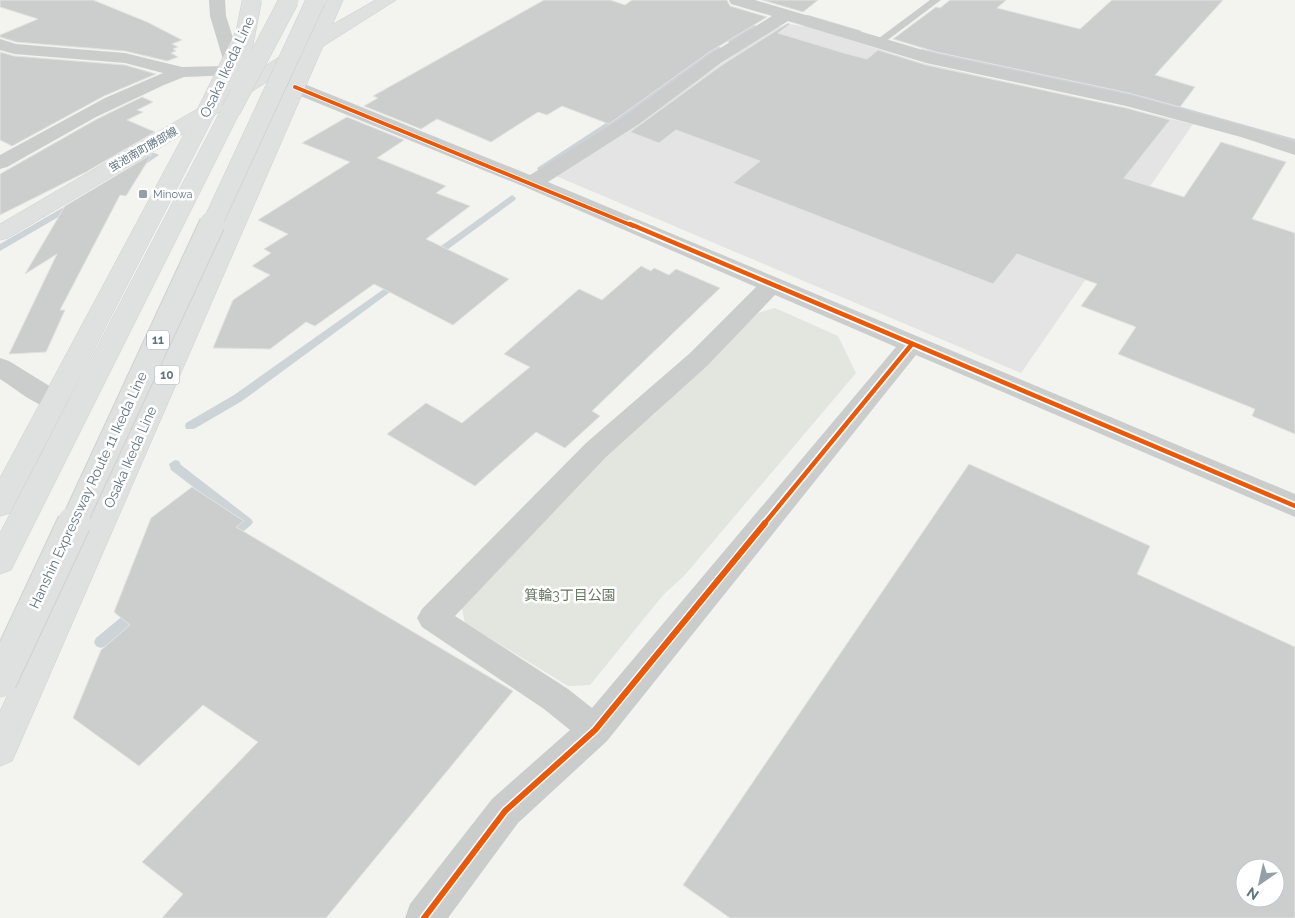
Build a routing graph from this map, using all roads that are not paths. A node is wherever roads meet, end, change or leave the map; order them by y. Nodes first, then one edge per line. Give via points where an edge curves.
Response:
1 (217, 0) edge
2 (252, 0) edge
3 (258, 0) edge
4 (289, 0) edge
5 (316, 0) edge
6 (335, 0) edge
7 (388, 0) edge
8 (737, 0) edge
9 (936, 0) edge
10 (785, 15) junction
11 (881, 40) junction
12 (315, 42) junction
13 (0, 44) edge
14 (230, 67) junction
15 (182, 72) junction
16 (295, 87) junction
17 (231, 110) junction
18 (206, 112) junction
19 (1295, 148) edge
20 (0, 163) edge
21 (532, 183) junction
22 (0, 233) edge
23 (771, 285) junction
24 (912, 344) junction
25 (0, 367) edge
26 (55, 401) junction
27 (0, 505) edge
28 (1295, 506) edge
29 (0, 562) edge
30 (0, 681) edge
31 (595, 730) junction
32 (0, 750) edge
33 (424, 918) edge

1 - 14 street
2 - 17 main road, bridge
3 - 14 main road, Osaka Ikeda Line
4 - 17 main road, bridge
5 - 30 main road, Hanshin Expressway Route 11 Ikeda Line / 11, bridge
6 - 12 main road, Osaka Ikeda Line / 10
7 - 12 main road, 蛍池南町勝部線
8 - 10 street
9 - 11 lane
10 - 11 street
10 - 21 street via 715,59 632,120
11 - 19 street via 932,58 1129,101
12 - 16 main road, Osaka Ikeda Line / 10
12 - 18 main road, 蛍池南町勝部線
13 - 15 street via 125,58
14 - 15 street
14 - 18 main road, Osaka Ikeda Line
15 - 20 street via 76,118
16 - 21 street
16 - 32 main road, Osaka Ikeda Line / 10
17 - 29 main road
18 - 22 main road, 蛍池南町勝部線
18 - 26 main road, Osaka Ikeda Line
21 - 23 street
23 - 24 street
23 - 31 street via 698,360 596,450 432,618 556,699
24 - 28 street
24 - 31 street
25 - 26 street
26 - 27 main road, Osaka Ikeda Line
31 - 33 street via 505,811

